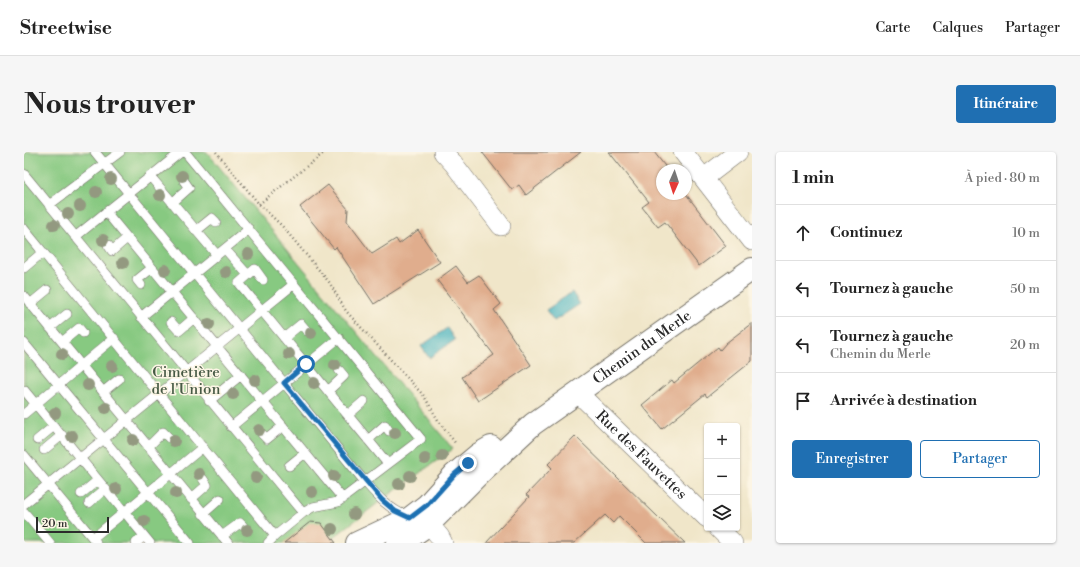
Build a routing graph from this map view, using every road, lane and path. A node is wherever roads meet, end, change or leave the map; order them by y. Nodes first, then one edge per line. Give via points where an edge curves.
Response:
1 (95, 152) edge
2 (120, 152) edge
3 (181, 152) edge
4 (185, 152) edge
5 (216, 152) edge
6 (325, 152) edge
7 (442, 152) edge
8 (683, 152) edge
9 (738, 152) edge
10 (104, 164) junction
11 (24, 174) edge
12 (150, 176) junction
13 (704, 178) junction
14 (184, 181) dead end
15 (129, 193) junction
16 (172, 203) junction
17 (259, 204) junction
18 (49, 205) junction
19 (106, 212) junction
20 (216, 222) dead end
21 (501, 226) dead end
22 (24, 228) edge
23 (249, 229) junction
24 (196, 231) junction
25 (75, 237) junction
26 (127, 238) junction
27 (752, 241) edge
28 (108, 245) dead end
29 (225, 248) junction
30 (43, 252) junction
31 (217, 255) junction
32 (24, 268) edge
33 (152, 268) junction
34 (752, 269) edge
35 (195, 273) junction
36 (248, 275) junction
37 (263, 280) dead end
38 (294, 284) junction
39 (141, 286) dead end
40 (47, 290) dead end
41 (172, 292) junction
42 (27, 300) edge
43 (262, 310) junction
44 (67, 314) dead end
45 (141, 317) junction
46 (194, 318) junction
47 (171, 322) dead end
48 (50, 328) junction
49 (239, 328) junction
50 (306, 331) dead end
51 (83, 333) dead end
52 (114, 338) junction
53 (284, 338) junction
54 (338, 338) junction
55 (62, 342) junction
56 (24, 343) edge
57 (217, 346) junction
58 (306, 364) junction
59 (81, 366) junction
60 (339, 370) dead end
61 (186, 372) junction
62 (241, 375) junction
63 (119, 379) dead end
64 (284, 383) junction
65 (58, 385) junction
66 (24, 390) edge
67 (328, 391) junction
68 (103, 392) junction
69 (577, 392) junction
70 (159, 394) junction
71 (210, 401) junction
72 (262, 401) junction
73 (364, 402) dead end
74 (36, 404) junction
75 (24, 414) edge
76 (348, 415) junction
77 (126, 420) junction
78 (54, 426) junction
79 (231, 426) junction
80 (283, 426) junction
81 (389, 431) dead end
82 (262, 434) dead end
83 (62, 436) junction
84 (169, 438) dead end
85 (104, 439) junction
86 (37, 440) dead end
87 (368, 440) junction
88 (148, 446) junction
89 (458, 446) dead end
90 (203, 447) junction
91 (44, 450) dead end
92 (305, 453) junction
93 (24, 455) edge
94 (80, 458) junction
95 (388, 464) junction
96 (288, 466) dead end
97 (171, 474) junction
98 (203, 479) dead end
99 (98, 480) junction
100 (365, 482) junction
101 (48, 484) junction
102 (105, 489) junction
103 (148, 492) junction
104 (81, 494) dead end
105 (191, 499) junction
106 (220, 499) dead end
107 (343, 499) junction
108 (24, 504) edge
109 (89, 504) dead end
110 (24, 512) edge
111 (124, 512) junction
112 (302, 513) junction
113 (203, 514) junction
114 (704, 515) edge
115 (243, 526) dead end
116 (721, 531) edge
117 (411, 533) edge
118 (275, 536) junction
119 (147, 540) edge
120 (225, 540) edge
121 (95, 541) edge
122 (50, 543) edge
123 (136, 543) edge
124 (190, 543) edge
125 (268, 543) edge
126 (357, 543) edge
127 (443, 543) edge
128 (733, 543) edge

1 - 10 lane
2 - 10 lane
3 - 12 lane
4 - 23 lane
5 - 17 path
6 - 17 path
7 - 21 street
8 - 13 street
9 - 13 street
10 - 15 lane
10 - 18 lane
11 - 18 lane
12 - 15 lane
12 - 16 lane
13 - 27 street
14 - 16 lane via 189,188
15 - 19 lane
15 - 35 lane
16 - 24 lane
17 - 89 path via 282,226 329,282 346,311 424,396
18 - 25 lane
19 - 25 lane
19 - 26 lane
20 - 24 lane via 212,218
22 - 30 lane
23 - 29 lane
23 - 38 lane
24 - 31 lane
25 - 45 lane
26 - 28 lane via 112,251
26 - 33 lane
29 - 31 lane
29 - 36 lane
30 - 32 lane
30 - 52 lane
31 - 35 lane
33 - 39 lane via 137,280
33 - 41 lane
34 - 69 street, Chemin du Merle
35 - 41 lane
35 - 49 lane
36 - 37 lane via 255,269
36 - 43 lane via 239,282
38 - 43 lane
38 - 54 lane
40 - 42 lane
41 - 45 lane
41 - 46 lane
42 - 48 lane
43 - 49 lane
43 - 53 lane
44 - 48 lane
45 - 61 lane
46 - 47 lane via 179,331
46 - 57 lane
48 - 55 lane
49 - 57 lane
49 - 64 lane
50 - 53 lane via 301,324
51 - 55 lane via 79,328
52 - 59 lane
52 - 70 lane
53 - 58 lane
54 - 58 lane
54 - 95 lane via 421,439
55 - 59 lane
56 - 65 lane
57 - 61 lane
57 - 62 lane
58 - 64 lane
58 - 67 lane
59 - 65 lane
59 - 68 lane
60 - 67 lane via 344,376
61 - 70 lane
61 - 71 lane
62 - 71 lane
62 - 72 lane
63 - 68 lane
64 - 72 lane
64 - 100 lane
65 - 74 lane
65 - 85 lane
66 - 74 lane
67 - 76 lane
68 - 77 lane
69 - 114 street, Rue des Fauvettes
69 - 117 street, Chemin du Merle via 532,424 479,454 454,475 427,505
70 - 77 lane
70 - 90 lane
71 - 79 lane
72 - 79 lane
72 - 80 lane
73 - 76 lane
74 - 75 lane
74 - 78 lane
76 - 87 lane
77 - 85 lane
77 - 88 lane
78 - 83 lane
78 - 86 lane
79 - 112 lane
80 - 82 lane via 267,439
80 - 92 lane
81 - 87 lane via 385,425
83 - 91 lane
83 - 94 lane
84 - 88 lane via 163,432
85 - 94 lane
85 - 103 lane
87 - 95 lane
88 - 97 lane
90 - 97 lane
90 - 118 lane
92 - 96 lane
92 - 107 lane
93 - 101 lane
94 - 99 lane
94 - 101 lane
95 - 100 lane
97 - 103 lane
97 - 105 lane
98 - 105 lane via 207,485
99 - 102 lane
99 - 104 lane
100 - 107 lane
100 - 117 lane via 395,511
101 - 108 lane
101 - 121 lane
102 - 109 lane
102 - 111 lane
103 - 111 lane
103 - 124 lane
105 - 113 lane
106 - 113 lane
107 - 112 lane
110 - 122 lane
111 - 119 lane
111 - 121 lane
112 - 118 lane
113 - 120 lane
115 - 120 lane via 240,523
116 - 128 street
117 - 126 street, Chemin du Merle
117 - 127 street via 440,537
118 - 125 lane
119 - 123 lane

